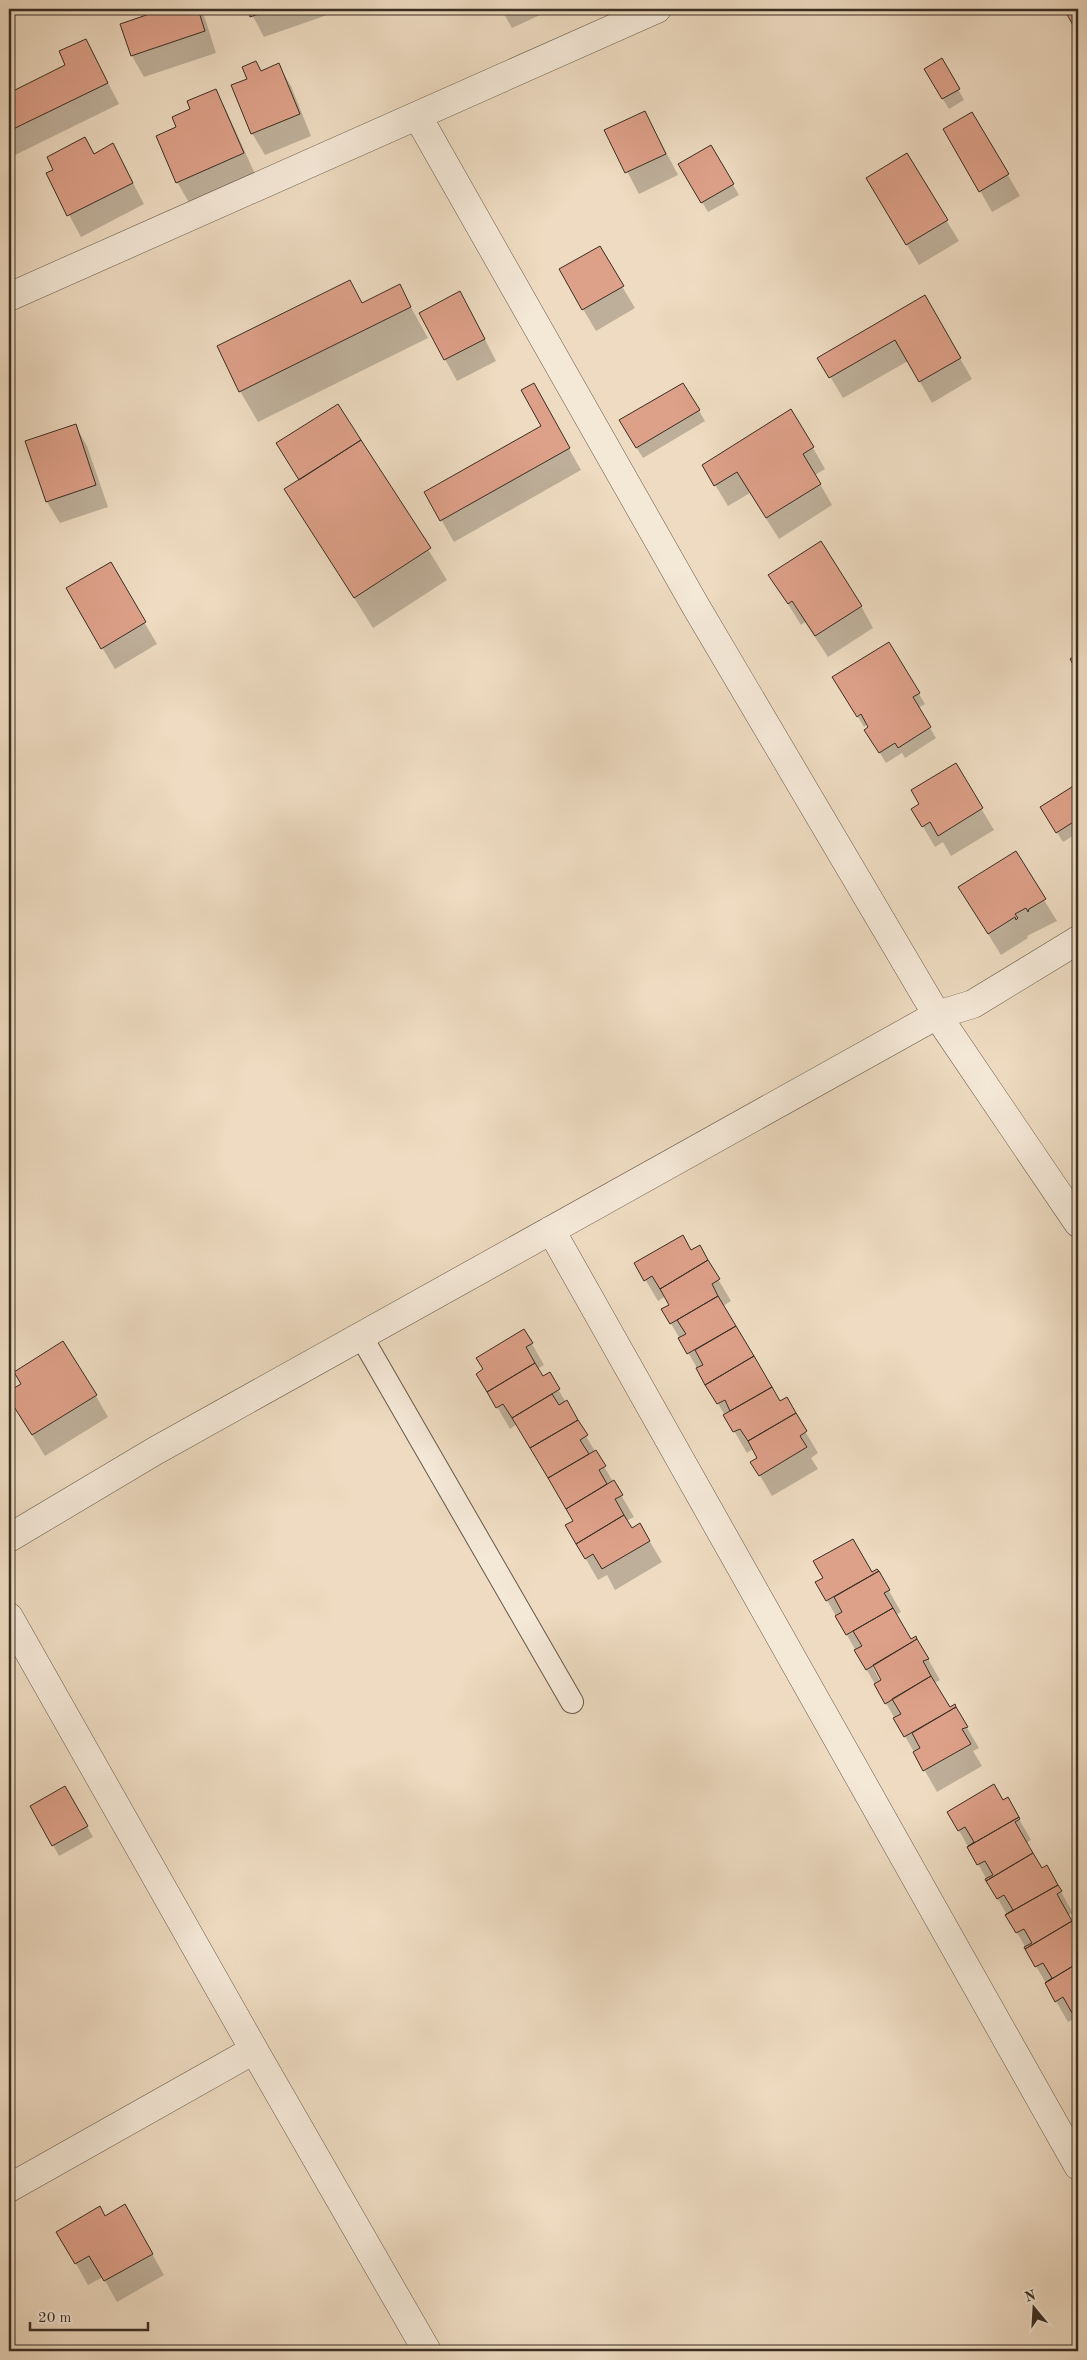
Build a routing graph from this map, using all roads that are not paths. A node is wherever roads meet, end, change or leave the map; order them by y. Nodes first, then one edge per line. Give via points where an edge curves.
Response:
1 (657, 9) edge
2 (418, 117) junction
3 (9, 297) edge
4 (1078, 940) edge
5 (938, 1015) junction
6 (1078, 1223) edge
7 (551, 1230) junction
8 (361, 1336) junction
9 (9, 1538) edge
10 (9, 1617) edge
11 (572, 1702) dead end
12 (254, 2050) junction
13 (1078, 2166) edge
14 (9, 2188) edge
15 (427, 2351) edge

1 - 2 street
2 - 3 street
2 - 5 street via 695,605
4 - 5 street via 973,1004
5 - 6 street
5 - 7 street
7 - 8 street
7 - 13 street
8 - 9 street via 155,1450
8 - 11 lane
10 - 12 street
12 - 14 street
12 - 15 street

